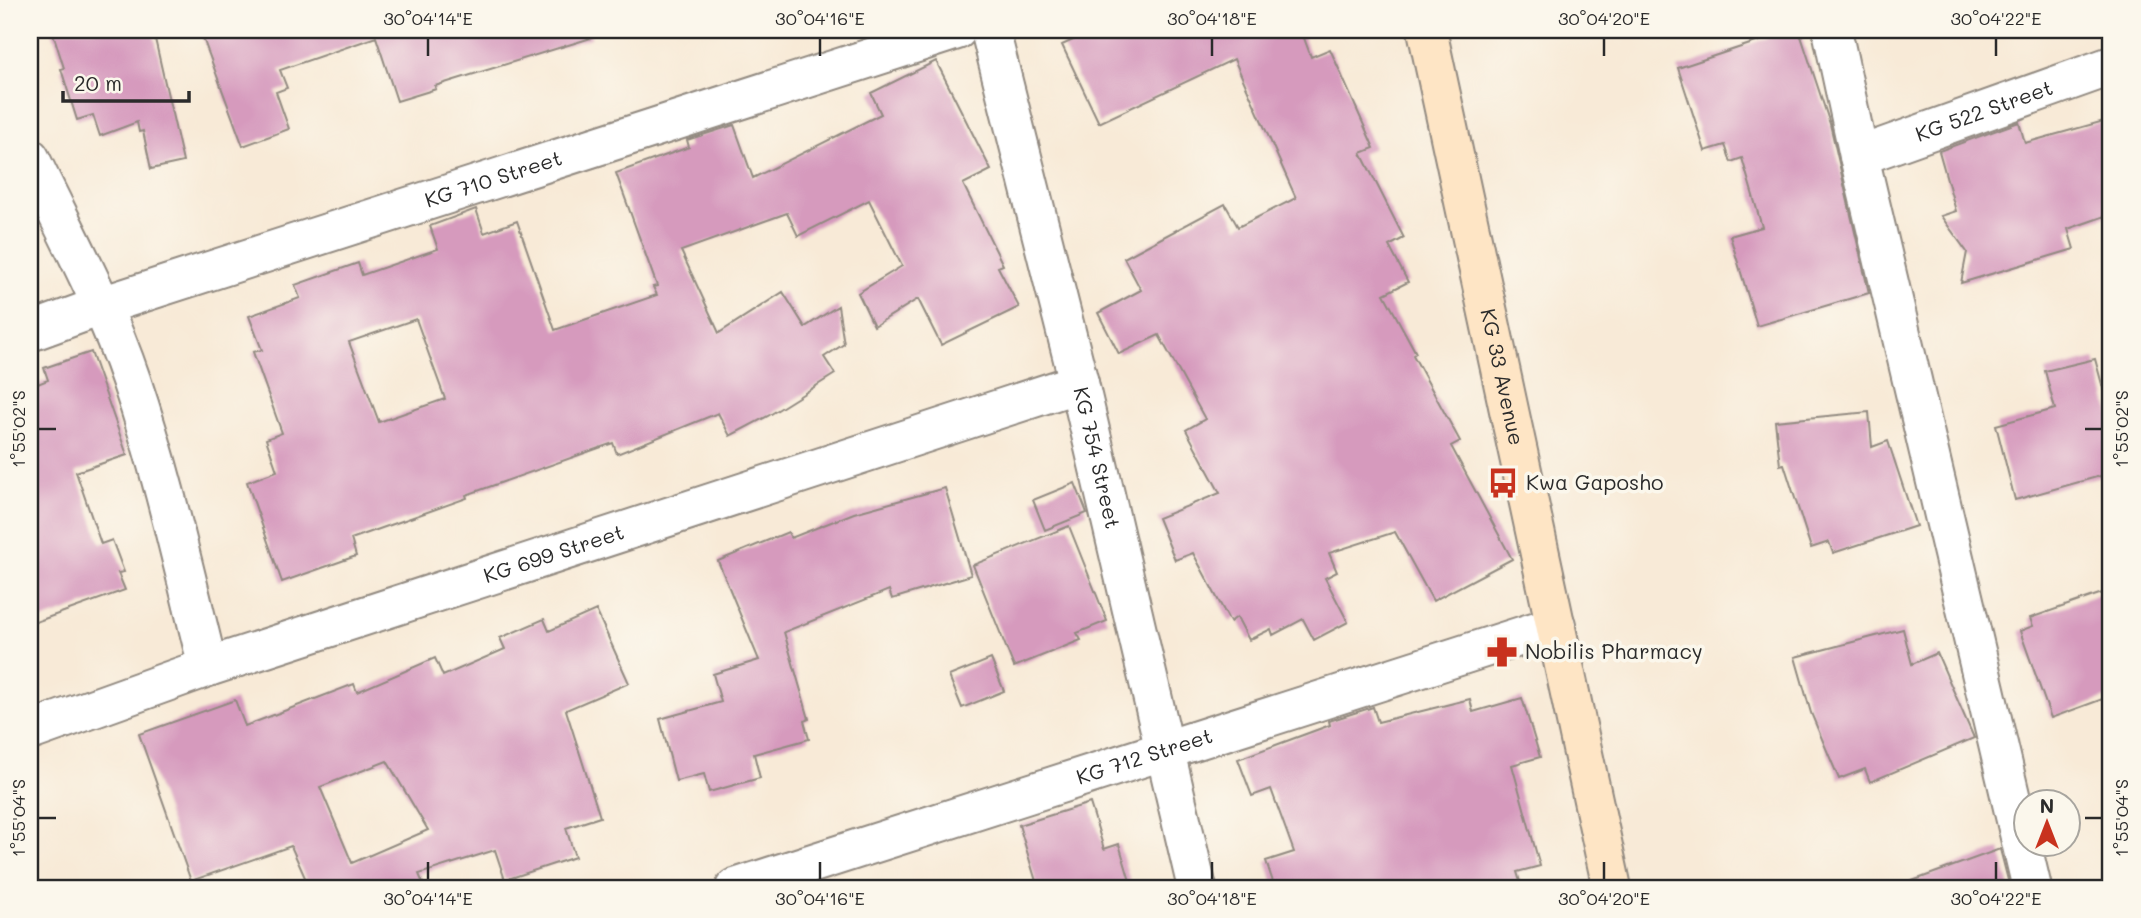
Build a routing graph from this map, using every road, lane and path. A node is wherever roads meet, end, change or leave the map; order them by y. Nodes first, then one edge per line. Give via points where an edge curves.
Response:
1 (957, 30) edge
2 (989, 30) edge
3 (1427, 30) edge
4 (1832, 30) edge
5 (2111, 66) edge
6 (1859, 156) junction
7 (30, 158) edge
8 (101, 306) junction
9 (30, 332) edge
10 (1079, 383) junction
11 (1556, 625) junction
12 (208, 667) junction
13 (30, 731) edge
14 (1165, 750) junction
15 (735, 888) edge
16 (1197, 888) edge
17 (1612, 888) edge
18 (2032, 888) edge

1 - 8 street, KG 710 Street
2 - 10 street, KG 754 Street
3 - 11 main road, KG 33 Avenue
4 - 6 street
5 - 6 street, KG 522 Street
6 - 18 street
7 - 8 street
8 - 9 street, KG 710 Street
8 - 12 street via 131,379 160,476
10 - 12 street, KG 699 Street
10 - 14 street, KG 754 Street
11 - 14 street, KG 712 Street
11 - 17 main road, KG 33 Avenue
12 - 13 street, KG 699 Street
14 - 15 street, KG 712 Street
14 - 16 street, KG 754 Street

